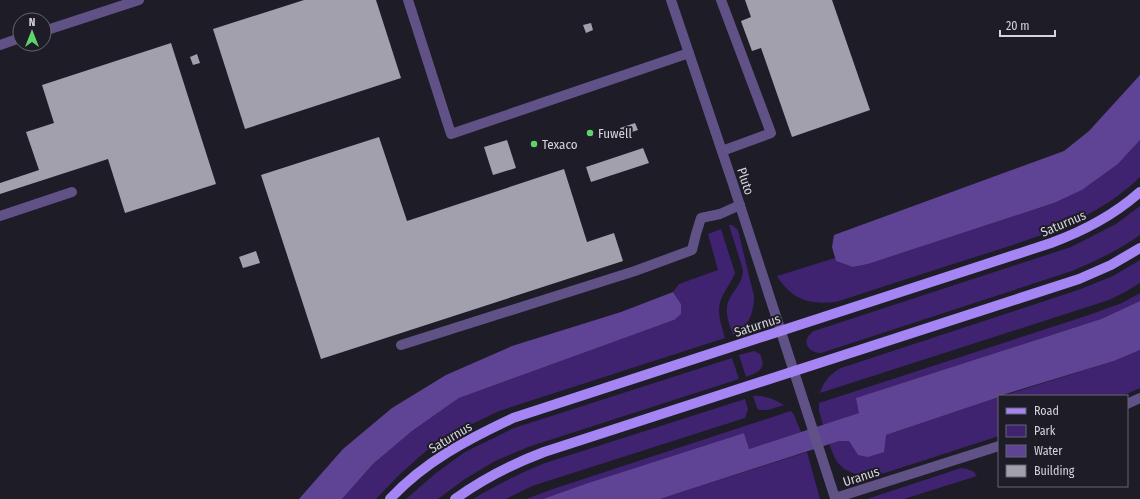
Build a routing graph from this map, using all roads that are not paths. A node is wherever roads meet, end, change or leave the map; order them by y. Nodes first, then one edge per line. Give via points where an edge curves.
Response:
1 (139, 0) edge
2 (408, 0) edge
3 (671, 0) edge
4 (721, 0) edge
5 (52, 28) edge
6 (12, 41) edge
7 (0, 45) edge
8 (689, 53) junction
9 (722, 150) junction
10 (72, 192) dead end
11 (1140, 192) edge
12 (740, 205) junction
13 (0, 216) edge
14 (1140, 248) edge
15 (781, 331) junction
16 (401, 345) dead end
17 (794, 372) junction
18 (1140, 398) edge
19 (1128, 404) edge
20 (998, 446) edge
21 (390, 499) edge
22 (455, 499) edge

1 - 5 street
2 - 8 street via 451,134
3 - 8 street, Pluto
4 - 9 street via 771,133
6 - 7 street
8 - 9 street, Pluto
9 - 12 street, Pluto
10 - 13 street
11 - 15 main road, Saturnus via 1101,221 1061,239
12 - 15 street, Pluto
12 - 16 street via 720,214 701,218 692,250 635,271
14 - 17 main road via 1111,265 1079,279
15 - 17 street, Pluto
15 - 21 main road, Saturnus via 513,418 452,449 426,467
17 - 20 street, Uranus via 835,498
17 - 22 main road via 532,457 495,473
18 - 19 street

